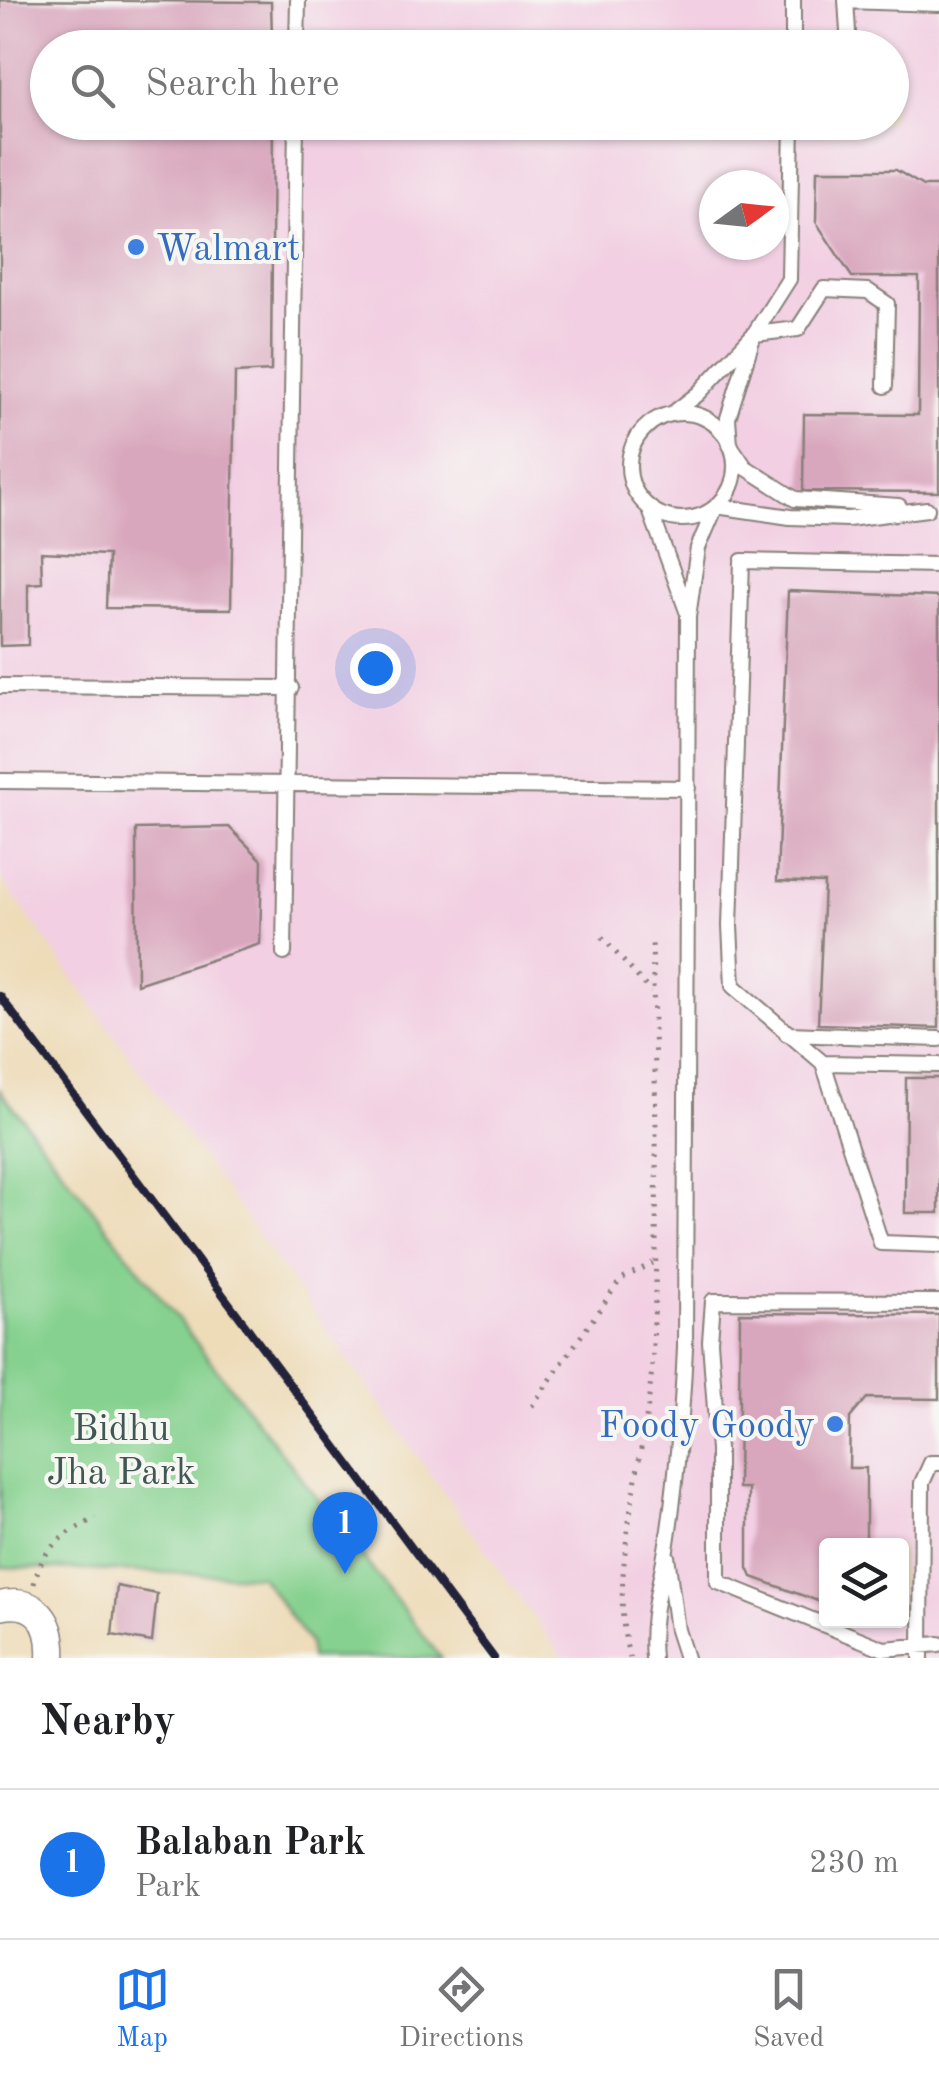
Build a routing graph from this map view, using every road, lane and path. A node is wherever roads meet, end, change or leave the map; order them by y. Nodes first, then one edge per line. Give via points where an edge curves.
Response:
1 (298, 0) edge
2 (793, 0) edge
3 (846, 1) edge
4 (939, 4) edge
5 (298, 30) edge
6 (793, 30) edge
7 (848, 30) edge
8 (296, 140) edge
9 (792, 140) edge
10 (754, 334) junction
11 (885, 386) dead end
12 (672, 414) junction
13 (730, 444) junction
14 (647, 505) junction
15 (716, 506) junction
16 (933, 510) edge
17 (939, 565) edge
18 (688, 617) junction
19 (0, 686) edge
20 (291, 688) junction
21 (0, 780) edge
22 (287, 781) junction
23 (688, 788) junction
24 (602, 938) dead end
25 (652, 938) dead end
26 (284, 954) dead end
27 (653, 994) junction
28 (786, 1034) junction
29 (939, 1039) edge
30 (823, 1062) junction
31 (939, 1065) edge
32 (939, 1245) edge
33 (653, 1264) junction
34 (939, 1302) edge
35 (685, 1341) junction
36 (710, 1341) junction
37 (532, 1406) dead end
38 (939, 1463) edge
39 (96, 1518) dead end
40 (666, 1548) junction
41 (0, 1606) edge
42 (29, 1607) junction
43 (939, 1644) edge
44 (921, 1651) edge
45 (51, 1658) edge
46 (630, 1658) edge
47 (653, 1658) edge
48 (686, 1658) edge

1 - 5 lane
2 - 6 lane
3 - 4 lane
3 - 7 lane
8 - 20 lane
9 - 10 lane via 789,279
10 - 11 lane via 798,330 824,289 868,291 886,304
10 - 12 lane
10 - 13 lane via 728,418
12 - 13 lane via 716,424
12 - 14 lane via 650,424 631,453 634,488
13 - 15 lane via 735,470
13 - 16 lane via 745,467 794,498
14 - 15 lane via 676,518 694,518
14 - 18 lane
15 - 16 lane via 790,517
15 - 18 lane via 698,548
17 - 28 lane via 742,561 732,986
18 - 23 lane
19 - 20 lane
20 - 22 lane
21 - 22 lane
22 - 23 lane
22 - 26 lane
23 - 35 lane
24 - 27 path
25 - 27 path
27 - 33 path
28 - 29 lane
28 - 30 lane
30 - 31 lane
30 - 32 lane via 881,1243
33 - 37 path via 621,1278
33 - 46 path via 646,1439 622,1595
34 - 36 lane via 714,1301
35 - 36 lane
35 - 40 lane
36 - 44 lane via 718,1582 884,1649
38 - 44 lane via 924,1471 922,1483
39 - 42 path via 52,1542 39,1562
40 - 47 lane via 652,1605
40 - 48 lane
41 - 42 street via 19,1601
42 - 45 street via 49,1627
43 - 44 lane

